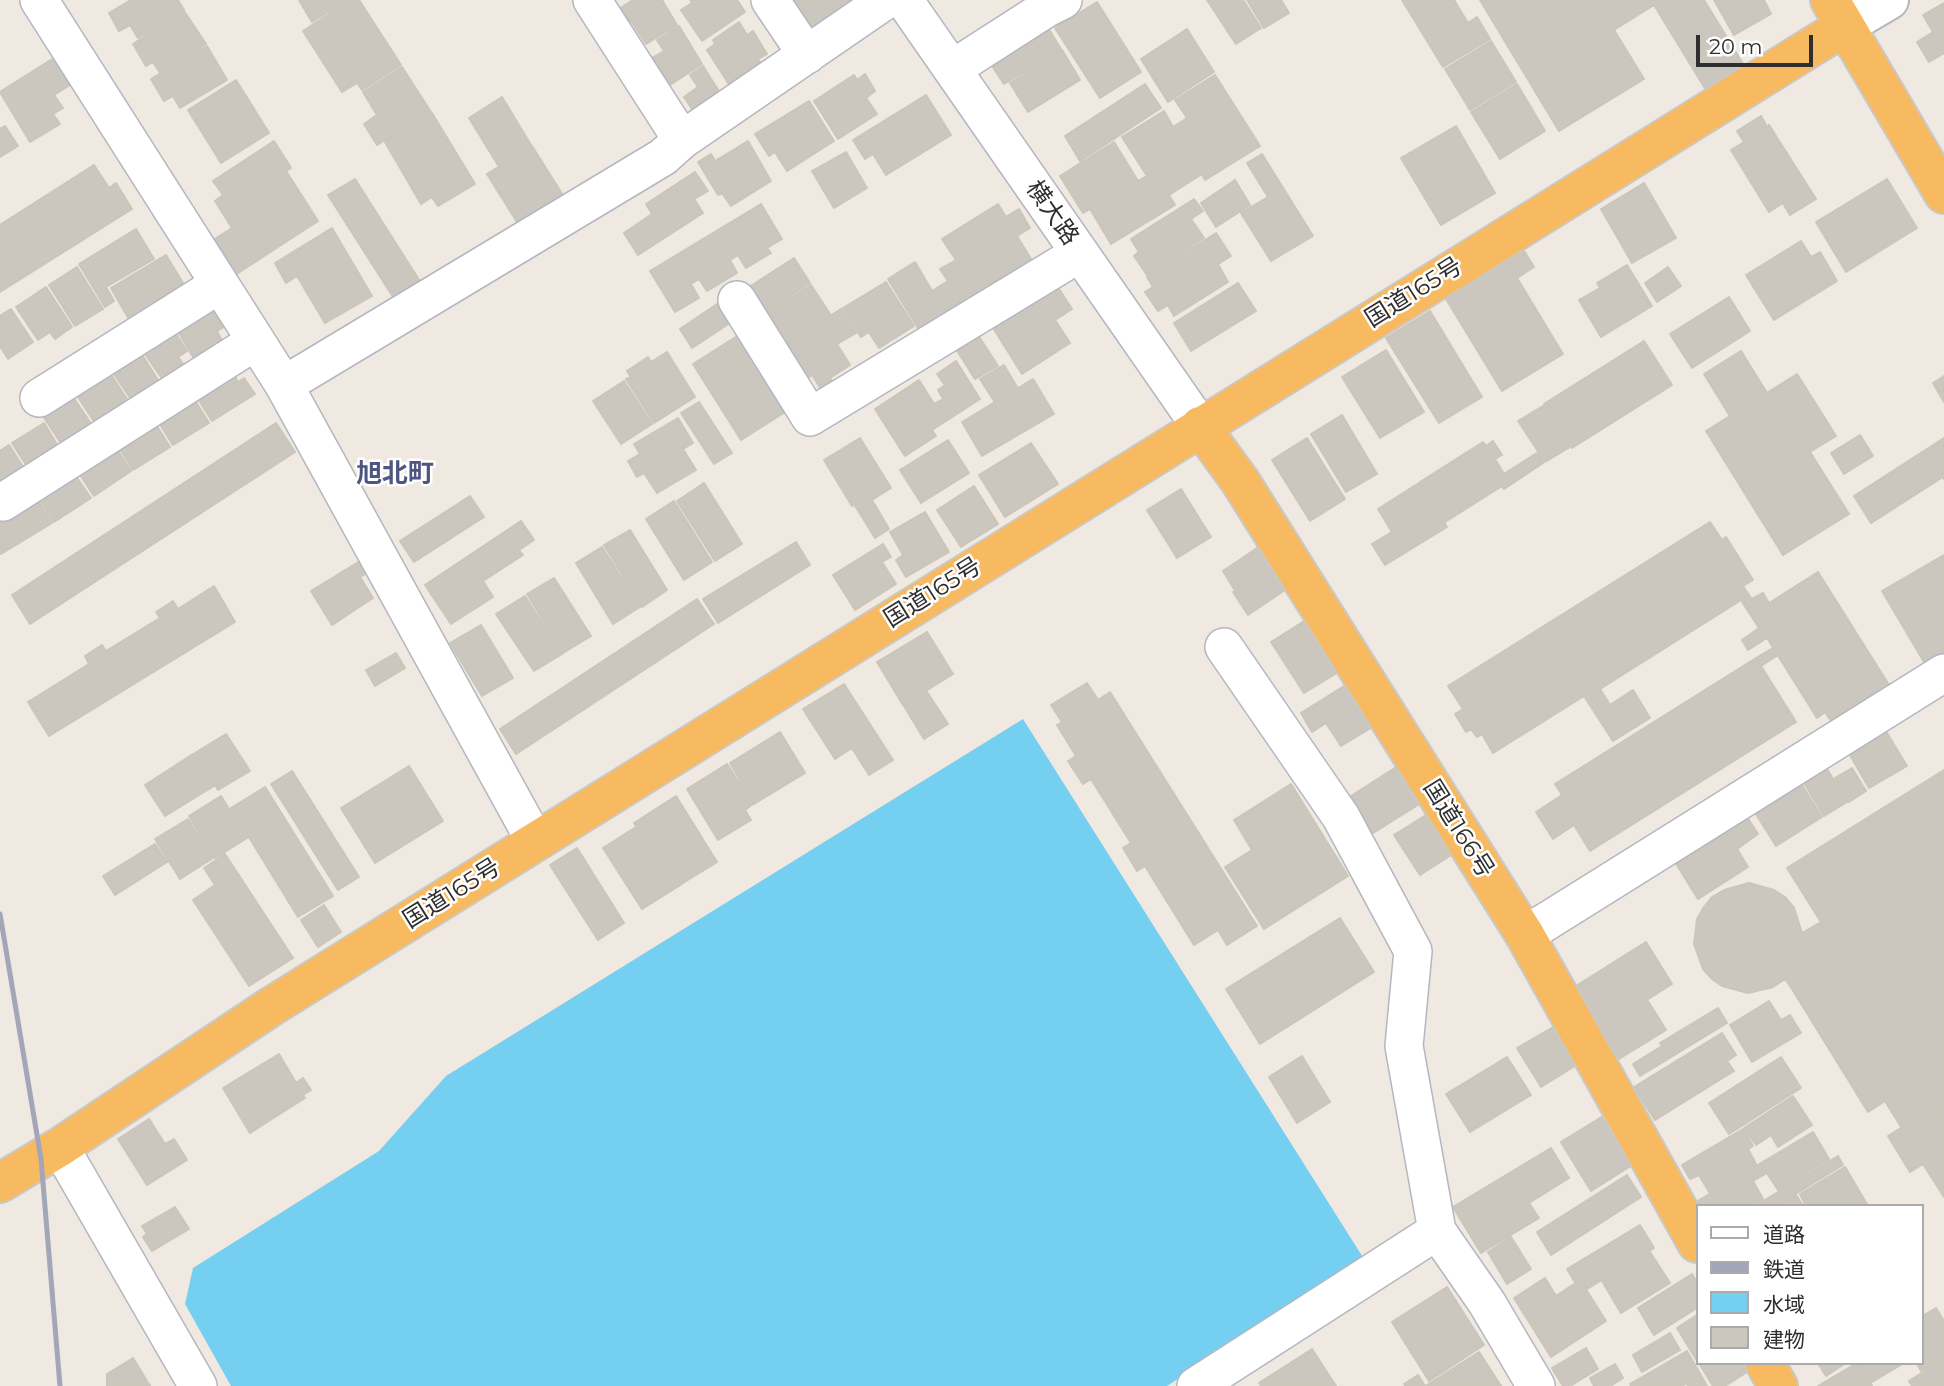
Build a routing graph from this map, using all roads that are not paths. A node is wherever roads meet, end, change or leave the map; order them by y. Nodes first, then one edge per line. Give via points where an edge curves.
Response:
1 (39, 0) edge
2 (592, 0) edge
3 (770, 0) edge
4 (886, 0) edge
5 (904, 0) edge
6 (1063, 0) edge
7 (1889, 0) edge
8 (1838, 13) edge
9 (807, 55) junction
10 (952, 69) junction
11 (682, 140) junction
12 (1944, 194) edge
13 (1080, 253) junction
14 (220, 284) junction
15 (737, 300) dead end
16 (256, 341) junction
17 (284, 385) junction
18 (39, 398) dead end
19 (1200, 426) junction
20 (3, 502) dead end
21 (1224, 647) dead end
22 (1944, 673) edge
23 (535, 841) junction
24 (1525, 936) junction
25 (60, 1147) junction
26 (0, 1183) edge
27 (1437, 1231) junction
28 (1696, 1240) edge
29 (1766, 1365) edge
30 (198, 1386) edge
31 (1196, 1386) edge
32 (1536, 1386) edge
33 (1778, 1386) edge

1 - 14 street
2 - 11 street
3 - 9 street
4 - 9 street
5 - 10 street, 横大路
6 - 10 street
7 - 8 main road
8 - 12 highway
8 - 19 highway, 国道165号
9 - 11 street
10 - 13 street, 横大路
11 - 17 street via 663,157
13 - 15 street via 810,417
13 - 19 street, 横大路
14 - 16 street
14 - 18 street
16 - 17 street
16 - 20 street
17 - 23 street
19 - 23 highway, 国道165号
19 - 24 highway, 国道166号 via 1240,481
21 - 27 street via 1341,817 1413,951 1404,1046
22 - 24 street
23 - 25 highway, 国道165号 via 272,1006
24 - 28 highway, 国道166号
25 - 26 highway, 国道165号
25 - 30 street
27 - 31 street
27 - 32 street
29 - 33 highway

